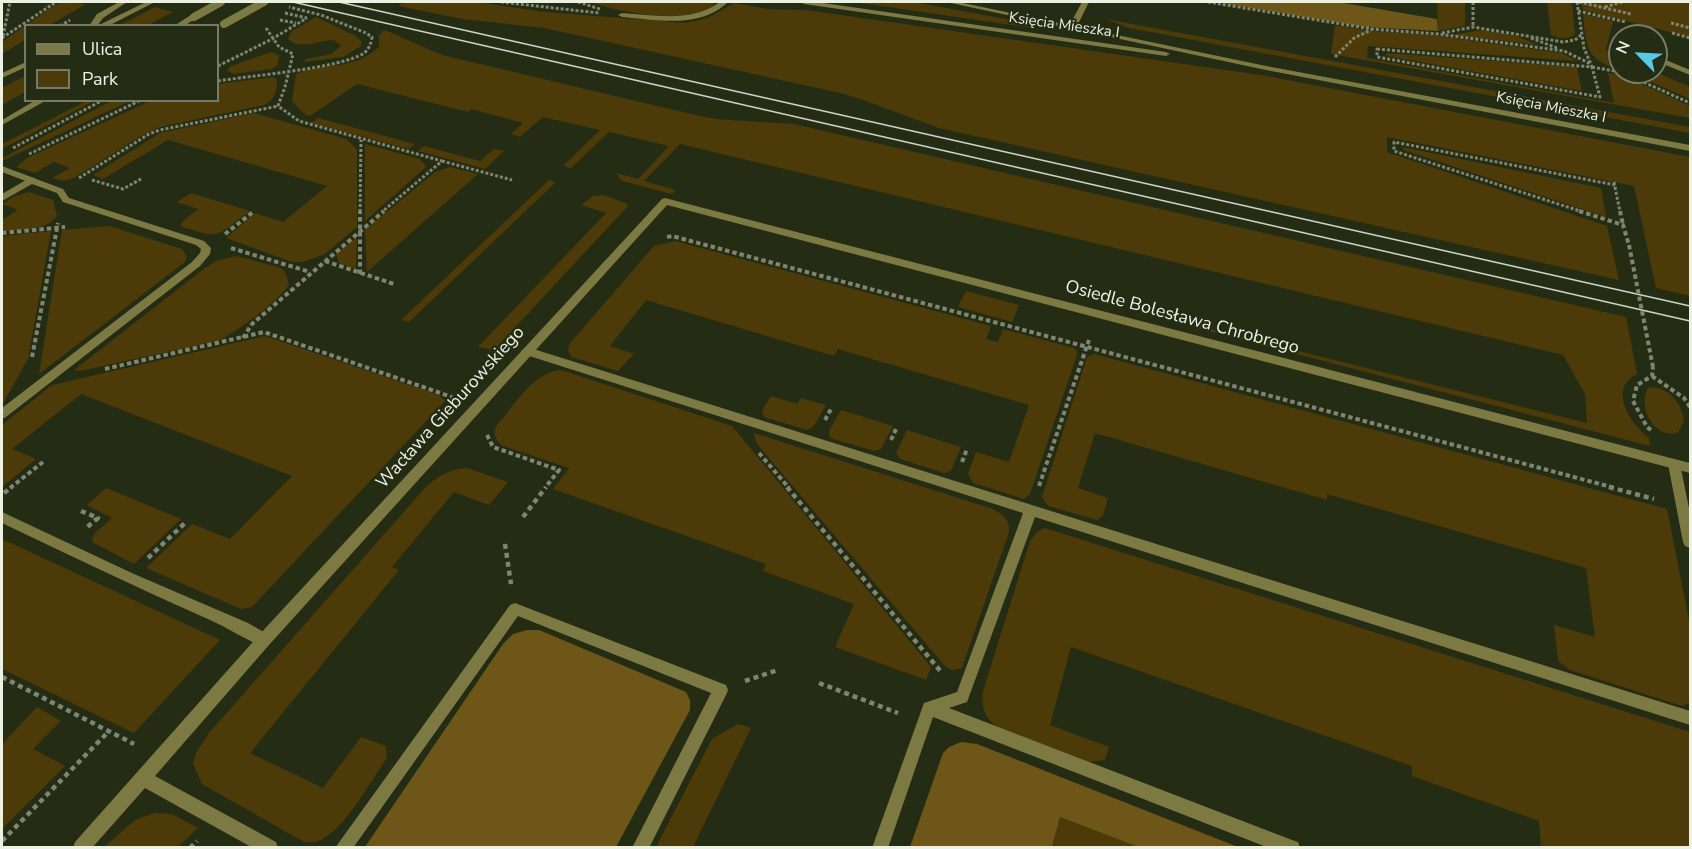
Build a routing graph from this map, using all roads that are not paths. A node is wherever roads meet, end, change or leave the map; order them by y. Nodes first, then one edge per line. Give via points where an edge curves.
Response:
1 (123, 2) edge
2 (221, 2) edge
3 (264, 2) edge
4 (724, 2) edge
5 (804, 2) edge
6 (950, 2) edge
7 (1085, 2) edge
8 (148, 3) edge
9 (824, 3) edge
10 (622, 15) road end
11 (94, 24) edge
12 (105, 24) edge
13 (182, 24) edge
14 (221, 26) edge
15 (1073, 26) junction
16 (1023, 34) junction
17 (1668, 63) edge
18 (24, 65) edge
19 (1266, 68) junction
20 (1690, 72) edge
21 (2, 76) edge
22 (41, 102) edge
23 (2, 123) edge
24 (1690, 148) edge
25 (2, 169) edge
26 (31, 180) junction
27 (2, 198) edge
28 (665, 201) joint
29 (527, 351) junction
30 (2, 414) edge
31 (1674, 464) junction
32 (1690, 468) edge
33 (1031, 510) junction
34 (2, 517) edge
35 (1690, 542) edge
36 (264, 640) junction
37 (926, 716) junction
38 (1690, 718) edge
39 (143, 778) junction
40 (81, 848) edge
41 (270, 848) edge
42 (343, 848) edge
43 (640, 848) edge
44 (880, 848) edge
45 (1292, 848) edge

1 - 11 street
2 - 13 street, bridge
3 - 14 street, bridge
4 - 10 street via 706,15 689,18
5 - 9 street, Księcia Mieszka I
6 - 15 street, Księcia Mieszka I
7 - 15 street
8 - 12 street
9 - 16 street, Księcia Mieszka I
15 - 16 street
15 - 19 street, Księcia Mieszka I
16 - 19 street, Księcia Mieszka I
17 - 20 street
18 - 21 street
19 - 24 street, Księcia Mieszka I
22 - 23 street
25 - 26 street
26 - 27 street
26 - 30 street via 204,247 196,264
28 - 29 street, Wacława Gieburowskiego
28 - 31 street, Osiedle Bolesława Chrobrego
29 - 33 street
29 - 36 street, Wacława Gieburowskiego
31 - 32 street, Osiedle Bolesława Chrobrego
31 - 35 street
33 - 37 street via 962,697
33 - 38 street
34 - 36 street
36 - 39 street, Wacława Gieburowskiego
37 - 44 street
37 - 45 street
39 - 40 street, Wacława Gieburowskiego
39 - 41 street
42 - 43 street via 515,609 721,690

